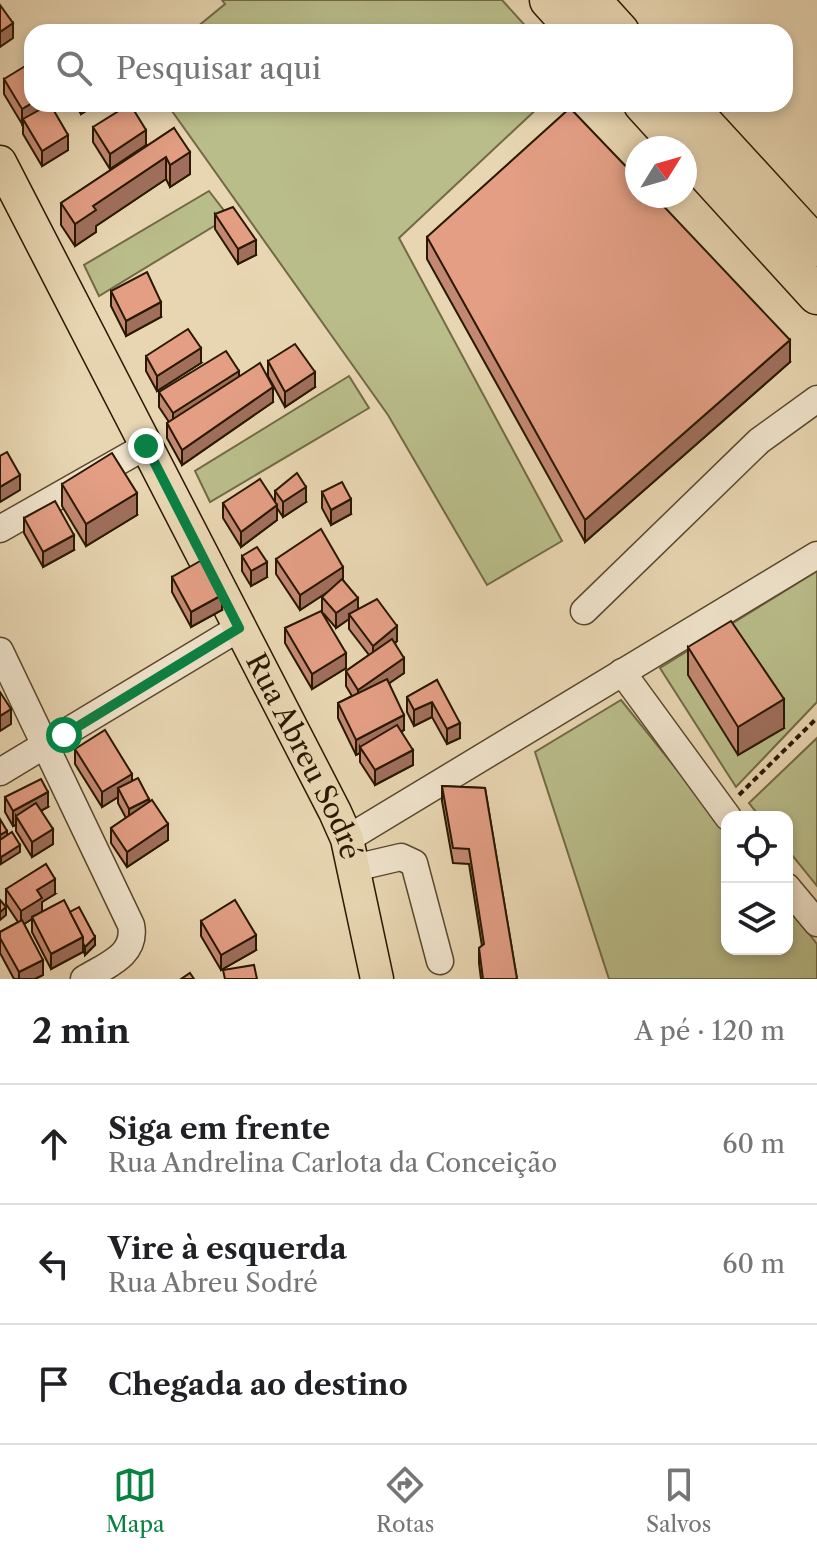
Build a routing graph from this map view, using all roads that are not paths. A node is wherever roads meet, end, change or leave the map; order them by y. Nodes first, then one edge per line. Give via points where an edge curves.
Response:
1 (549, 0) edge
2 (591, 0) edge
3 (571, 24) edge
4 (613, 24) edge
5 (650, 112) edge
6 (693, 112) edge
7 (672, 136) edge
8 (0, 162) edge
9 (697, 163) edge
10 (817, 247) edge
11 (817, 295) edge
12 (817, 399) edge
13 (146, 446) junction
14 (0, 529) edge
15 (817, 555) edge
16 (584, 611) dead end
17 (239, 628) junction
18 (0, 651) edge
19 (622, 672) junction
20 (47, 745) junction
21 (0, 772) edge
22 (732, 808) edge
23 (351, 853) junction
24 (793, 894) edge
25 (817, 923) edge
26 (440, 961) dead end
27 (84, 979) edge
28 (377, 979) edge

1 - 3 highway
2 - 4 highway
5 - 7 highway
6 - 10 highway
8 - 13 main road, Rua Abreu Sodré
9 - 11 highway
12 - 16 street via 759,441
13 - 14 street
13 - 17 main road, Rua Abreu Sodré
15 - 19 street
17 - 20 street
17 - 23 main road, Rua Abreu Sodré
18 - 20 street
19 - 22 street
19 - 23 street
20 - 21 street
20 - 27 street via 127,911 134,940 129,950
23 - 26 street via 414,863
23 - 28 main road, Rua Abreu Sodré
24 - 25 street

